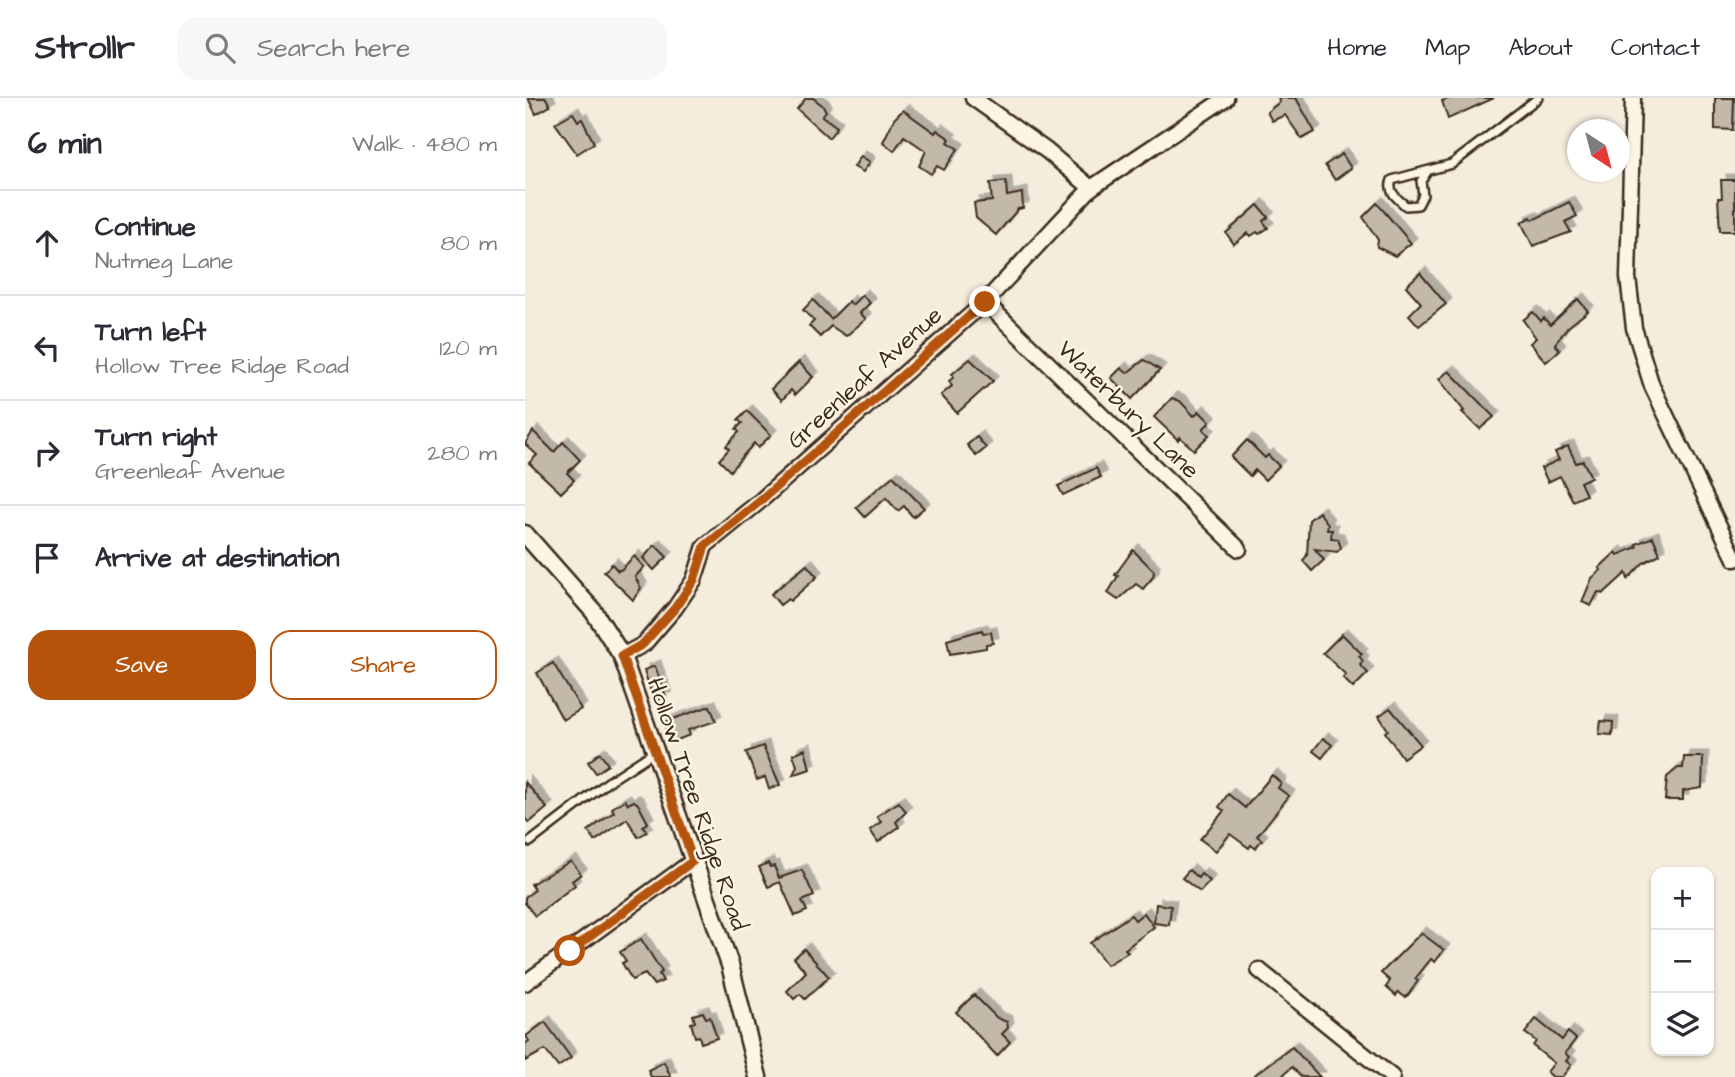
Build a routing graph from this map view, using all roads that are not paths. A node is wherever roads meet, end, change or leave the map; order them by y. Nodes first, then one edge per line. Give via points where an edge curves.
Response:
1 (973, 98) edge
2 (1226, 98) edge
3 (1538, 98) edge
4 (1633, 98) edge
5 (1427, 172) junction
6 (1091, 188) junction
7 (985, 302) junction
8 (525, 535) edge
9 (1239, 549) dead end
10 (1735, 559) edge
11 (622, 656) junction
12 (655, 752) junction
13 (530, 842) dead end
14 (693, 861) junction
15 (1259, 970) dead end
16 (525, 983) edge
17 (758, 1077) edge
18 (1392, 1077) edge

1 - 6 street
2 - 6 street, Greenleaf Avenue
3 - 5 lane via 1452,164
4 - 10 street via 1628,277 1633,328 1652,386
5 - 5 lane via 1392,180 1395,198 1406,206 1418,205
6 - 7 street, Greenleaf Avenue
7 - 9 street, Waterbury Lane
7 - 11 street, Greenleaf Avenue via 705,546 694,580 675,608 643,644
8 - 11 street, Hollow Tree Ridge Road via 594,612
11 - 12 street, Hollow Tree Ridge Road
12 - 13 lane
12 - 14 street, Hollow Tree Ridge Road
14 - 16 street
14 - 17 street, Hollow Tree Ridge Road via 730,965
15 - 18 street

